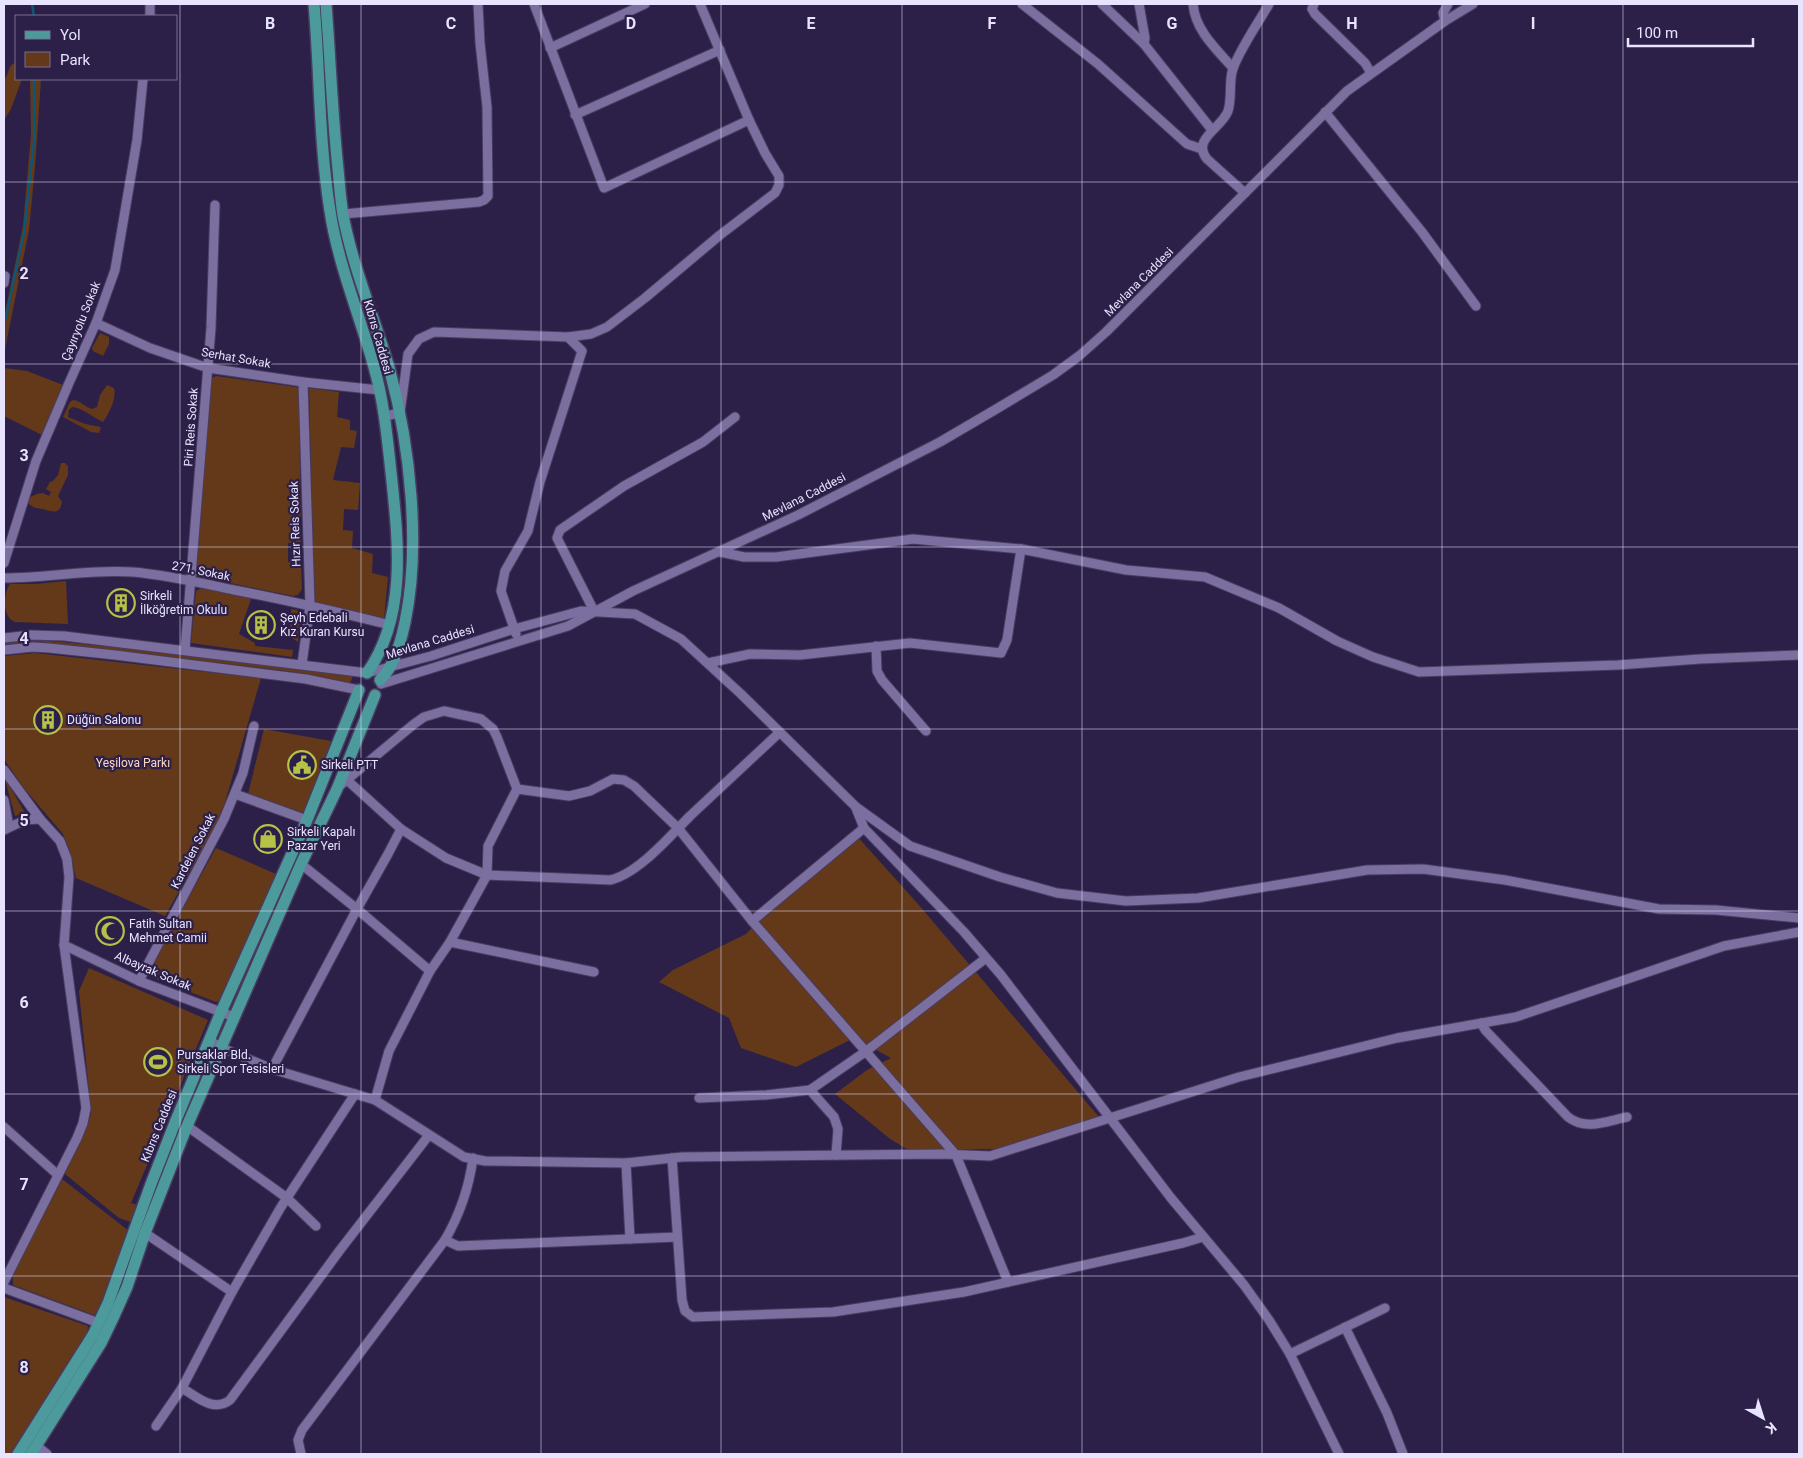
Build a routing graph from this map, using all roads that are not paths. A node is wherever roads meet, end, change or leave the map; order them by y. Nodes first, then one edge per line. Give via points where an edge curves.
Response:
1 (314, 4) edge
2 (326, 4) edge
3 (478, 4) edge
4 (534, 4) edge
5 (645, 4) edge
6 (700, 4) edge
7 (1022, 4) edge
8 (1102, 4) edge
9 (1140, 4) edge
10 (1193, 4) edge
11 (1269, 4) edge
12 (1314, 4) edge
13 (1448, 4) edge
14 (1473, 4) edge
15 (1444, 21) junction
16 (1144, 44) junction
17 (550, 48) junction
18 (720, 50) junction
19 (1233, 68) junction
20 (1371, 73) junction
21 (143, 80) edge
22 (1325, 112) junction
23 (575, 115) junction
24 (749, 120) junction
25 (1212, 130) junction
26 (1202, 149) junction
27 (1245, 193) junction
28 (215, 205) dead end
29 (343, 214) junction
30 (1476, 306) dead end
31 (96, 323) junction
32 (568, 338) junction
33 (208, 368) junction
34 (304, 382) junction
35 (379, 390) junction
36 (400, 413) junction
37 (385, 416) junction
38 (735, 417) dead end
39 (1021, 549) junction
40 (720, 552) junction
41 (4, 563) edge
42 (4, 578) edge
43 (191, 581) junction
44 (310, 605) junction
45 (594, 611) junction
46 (390, 625) junction
47 (514, 629) junction
48 (4, 638) edge
49 (519, 640) junction
50 (876, 646) junction
51 (4, 650) edge
52 (185, 650) junction
53 (1799, 655) edge
54 (708, 663) junction
55 (302, 664) junction
56 (390, 667) junction
57 (367, 673) junction
58 (380, 682) junction
59 (359, 690) junction
60 (375, 695) junction
61 (254, 726) dead end
62 (926, 731) dead end
63 (780, 732) junction
64 (4, 770) edge
65 (347, 780) junction
66 (337, 788) junction
67 (516, 789) junction
68 (235, 794) junction
69 (4, 800) edge
70 (856, 808) junction
71 (40, 819) junction
72 (307, 820) junction
73 (7, 828) edge
74 (401, 828) junction
75 (678, 828) junction
76 (864, 828) junction
77 (301, 864) junction
78 (487, 875) junction
79 (357, 909) junction
80 (1799, 918) edge
81 (752, 921) junction
82 (1799, 932) edge
83 (450, 942) junction
84 (64, 945) junction
85 (986, 958) junction
86 (430, 972) junction
87 (594, 972) dead end
88 (138, 981) junction
89 (222, 1012) junction
90 (234, 1017) junction
91 (1481, 1023) junction
92 (210, 1040) junction
93 (222, 1048) junction
94 (865, 1052) junction
95 (272, 1069) junction
96 (810, 1090) junction
97 (355, 1094) junction
98 (699, 1098) dead end
99 (375, 1100) junction
100 (1110, 1117) junction
101 (1627, 1117) dead end
102 (186, 1126) junction
103 (4, 1127) edge
104 (429, 1135) junction
105 (836, 1155) junction
106 (956, 1155) junction
107 (473, 1158) junction
108 (672, 1158) junction
109 (626, 1163) junction
110 (58, 1175) junction
111 (287, 1198) junction
112 (316, 1226) dead end
113 (145, 1233) junction
114 (678, 1237) junction
115 (1203, 1237) junction
116 (630, 1239) junction
117 (445, 1240) junction
118 (4, 1282) edge
119 (1008, 1282) junction
120 (4, 1288) edge
121 (232, 1292) junction
122 (1385, 1308) dead end
123 (99, 1323) junction
124 (1345, 1327) junction
125 (1290, 1354) junction
126 (182, 1388) junction
127 (156, 1426) dead end
128 (34, 1450) edge
129 (18, 1454) edge
130 (47, 1454) edge
131 (300, 1454) edge
132 (1339, 1454) edge
133 (1403, 1454) edge

1 - 35 main road, Kıbrıs Caddesi via 330,211
2 - 29 main road via 333,122
3 - 29 street via 487,107 488,196 479,202
4 - 17 street
5 - 17 street
6 - 18 street
7 - 26 street via 1098,64 1187,144
8 - 16 street
9 - 16 street
10 - 19 street via 1195,19 1202,31
11 - 19 street
12 - 20 street via 1315,14 1365,63
13 - 15 street via 1443,13
14 - 15 street, Mevlana Caddesi
15 - 20 street, Mevlana Caddesi
16 - 25 street
17 - 23 street
18 - 23 street
18 - 24 street
19 - 25 street via 1228,111
20 - 22 street, Mevlana Caddesi
21 - 31 street, Çayıryolu Sokak via 115,270
22 - 27 street, Mevlana Caddesi
22 - 30 street via 1422,232
23 - 24 street via 604,188
24 - 32 street via 779,176 775,193 607,326 591,334
25 - 26 street via 1203,141
26 - 27 street via 1207,159
27 - 40 street, Mevlana Caddesi via 1106,332 1053,375 940,442
28 - 33 street, Piri Reis Sokak
29 - 36 main road
31 - 33 street, Serhat Sokak via 150,348
31 - 41 street, Çayıryolu Sokak via 36,461
32 - 36 street via 434,332 419,339 408,354
32 - 47 street via 582,351 540,482 528,531 505,571 501,591
33 - 34 street, Serhat Sokak
33 - 43 street, Piri Reis Sokak
34 - 35 street, Serhat Sokak
34 - 44 street, Hızır Reis Sokak
35 - 37 main road, Kıbrıs Caddesi
36 - 37 street
36 - 56 main road via 413,550 408,605 401,640
37 - 46 main road, Kıbrıs Caddesi via 398,556
38 - 45 street via 703,442 624,486 560,530 557,538
39 - 40 street via 914,538 776,557
39 - 50 street via 1007,640 1001,654 910,643
39 - 53 street via 1126,570 1205,577 1279,608 1373,658 1419,672
40 - 45 street, Mevlana Caddesi
42 - 43 street, 271. Sokak via 113,571
43 - 44 street, 271. Sokak
43 - 52 street, Piri Reis Sokak
44 - 46 street, 271. Sokak
44 - 55 street, Hızır Reis Sokak
45 - 47 street, Mevlana Caddesi via 581,611
45 - 49 street via 568,626
45 - 54 street via 634,614 681,639
46 - 57 main road, Kıbrıs Caddesi via 376,661
47 - 49 street
47 - 56 street, Mevlana Caddesi
48 - 52 street, Mevlana Caddesi via 46,634
49 - 58 street
50 - 54 street via 800,654 750,654
50 - 62 street via 877,671 882,680
51 - 59 street via 33,647 114,655 306,679
52 - 55 street, Mevlana Caddesi
54 - 63 street
55 - 57 street, Mevlana Caddesi
56 - 57 street, Mevlana Caddesi
56 - 58 main road
57 - 58 main road via 373,674
57 - 59 main road via 359,680
58 - 60 main road
59 - 60 main road via 368,696
59 - 72 main road, Kıbrıs Caddesi
60 - 66 main road
61 - 68 street, Kardelen Sokak
63 - 70 street
63 - 75 street
64 - 71 street
65 - 66 street
65 - 67 street via 414,724 444,711 481,719 493,730
65 - 74 street
66 - 77 main road
67 - 75 street via 569,796 583,794 613,779 624,780
67 - 78 street via 488,846
68 - 72 street
68 - 88 street, Kardelen Sokak via 211,846
69 - 73 street
70 - 76 street
70 - 80 street via 910,846 1057,893 1126,901 1198,898 1367,870 1423,869 1505,880 1659,910 1716,910
71 - 73 street via 25,820
71 - 84 street via 60,841 69,868
72 - 89 main road, Kıbrıs Caddesi
74 - 78 street via 446,858
74 - 79 street
75 - 78 street via 629,872 616,879
75 - 81 street
76 - 81 street
76 - 85 street
77 - 79 street
77 - 90 main road
78 - 83 street
79 - 86 street
79 - 95 street
81 - 94 street
82 - 91 street via 1724,946 1516,1017
83 - 86 street
83 - 87 street
84 - 88 street, Albayrak Sokak
84 - 110 street via 86,1108 83,1123
85 - 94 street
85 - 100 street
86 - 99 street via 388,1051
88 - 89 street, Albayrak Sokak
89 - 90 street, Albayrak Sokak
89 - 92 main road, Kıbrıs Caddesi
90 - 93 main road
91 - 100 street via 1397,1038 1238,1077
91 - 101 street via 1575,1122 1588,1125
92 - 93 street
92 - 123 main road, Kıbrıs Caddesi
93 - 95 street
93 - 102 main road
94 - 96 street
94 - 106 street
95 - 97 street
96 - 98 street
96 - 105 street via 834,1117 838,1129
97 - 99 street
97 - 111 street
99 - 104 street
100 - 106 street via 990,1156
100 - 115 street
102 - 111 street
102 - 113 main road
103 - 110 street
104 - 107 street via 464,1157
104 - 126 street via 230,1400 223,1405 212,1405
105 - 106 street
105 - 108 street
106 - 119 street
107 - 109 street via 485,1161
107 - 117 street via 463,1203
108 - 109 street
108 - 114 street
109 - 116 street
110 - 118 street
111 - 112 street
111 - 121 street
113 - 121 street
113 - 128 main road via 127,1287 109,1327
114 - 116 street
114 - 119 street via 682,1300 685,1311 693,1317 833,1312
115 - 119 street
115 - 125 street via 1244,1285
116 - 117 street via 458,1246
117 - 131 street via 302,1430 298,1440
120 - 123 street
121 - 126 street
122 - 124 street
123 - 129 main road, Kıbrıs Caddesi
124 - 125 street
124 - 133 street
125 - 132 street
126 - 127 street
128 - 130 street

